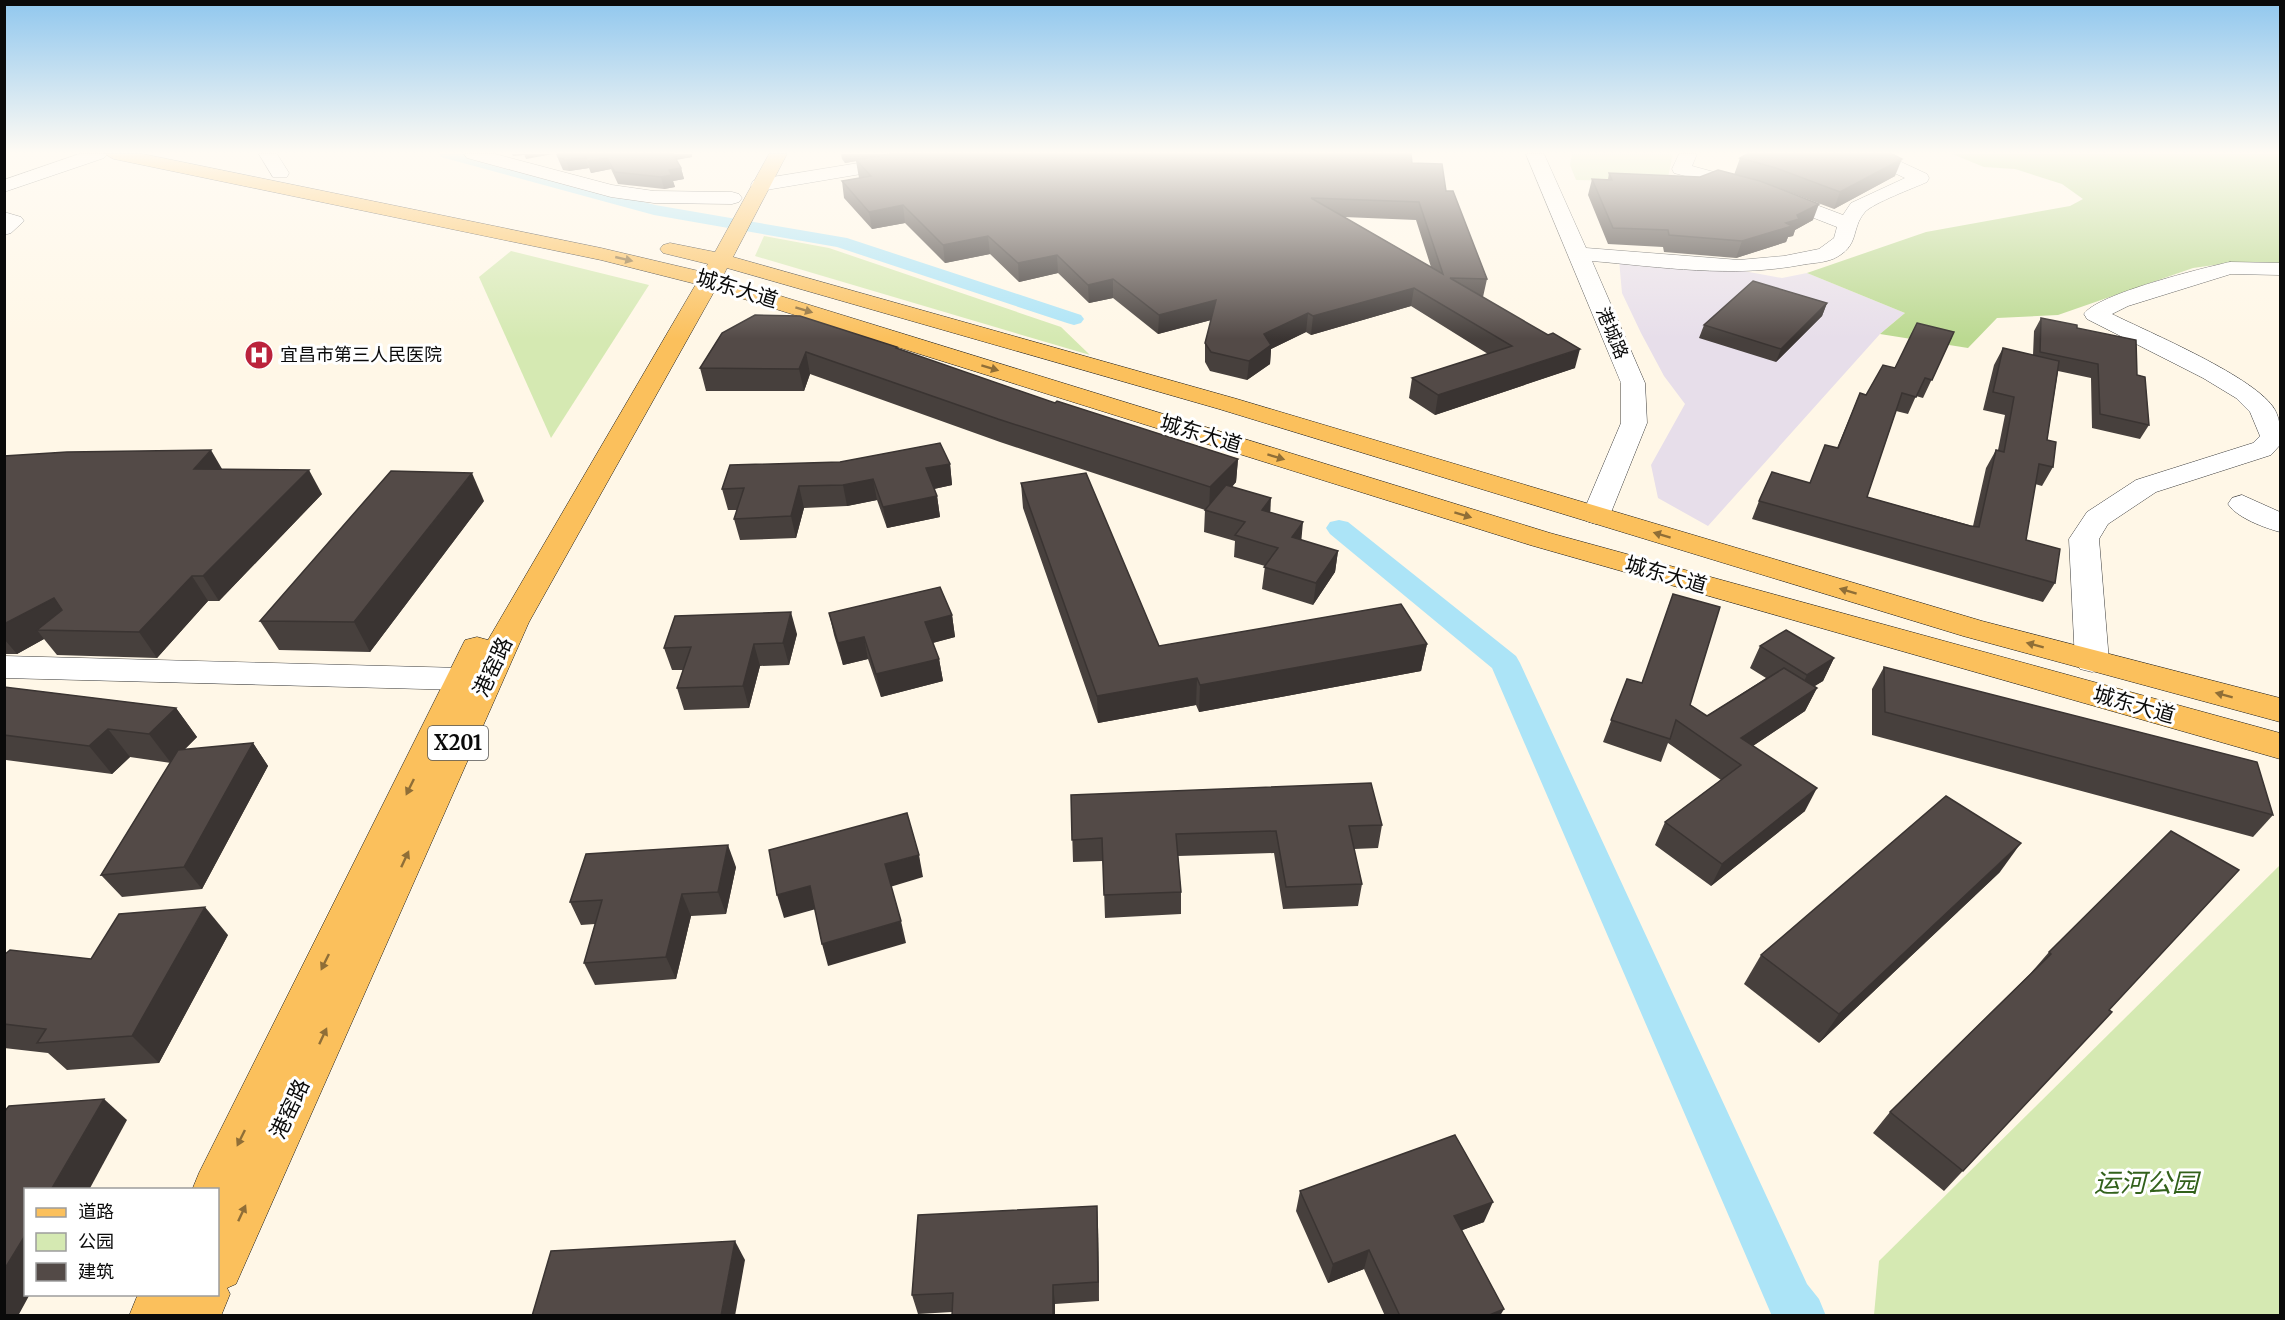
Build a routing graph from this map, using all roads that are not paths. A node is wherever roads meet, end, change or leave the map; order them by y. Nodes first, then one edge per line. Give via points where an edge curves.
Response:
1 (414, 216) edge
2 (499, 216) edge
3 (684, 216) edge
4 (729, 216) edge
5 (736, 216) edge
6 (1561, 216) edge
7 (1826, 216) edge
8 (1853, 216) edge
9 (4, 218) edge
10 (1848, 224) junction
11 (4, 229) edge
12 (719, 237) junction
13 (619, 239) dead end
14 (653, 245) dead end
15 (1578, 254) junction
16 (2280, 269) edge
17 (2242, 504) dead end
18 (1596, 515) junction
19 (2280, 523) edge
20 (2092, 660) junction
21 (4, 667) edge
22 (462, 679) junction
23 (2280, 710) edge
24 (2280, 746) edge
25 (217, 1188) edge
26 (219, 1264) edge
27 (164, 1296) edge
28 (203, 1296) edge
29 (155, 1316) edge
30 (195, 1316) edge

1 -> 12 main road, 城东大道 via 601,254
2 - 13 main road
3 - 12 street
4 - 12 main road, 港窑路 / X201
5 - 12 main road, 港窑路 / X201
6 - 15 street, 港城路
7 - 10 street
8 - 10 street
9 - 11 street via 15,221
10 - 15 street via 1844,241 1826,254 1784,262 1739,266
12 - 14 main road, 城东大道
12 - 18 main road, 城东大道 via 1228,404
12 - 22 main road, 港窑路 / X201 via 489,623
12 -> 24 main road, 城东大道 via 1540,540
26 -> 12 main road, 港窑路 / X201 via 513,622
15 - 18 street, 港城路 via 1633,383 1634,423
16 - 20 street via 2230,268 2120,301 2095,314 2245,393 2262,409 2274,437 2262,449 2145,486 2097,518 2084,539
17 - 19 street
20 -> 18 main road, 城东大道 via 1974,629
23 -> 20 main road, 城东大道
21 - 22 street
22 -> 25 main road, 港窑路 / X201
27 - 29 main road
28 - 30 main road

